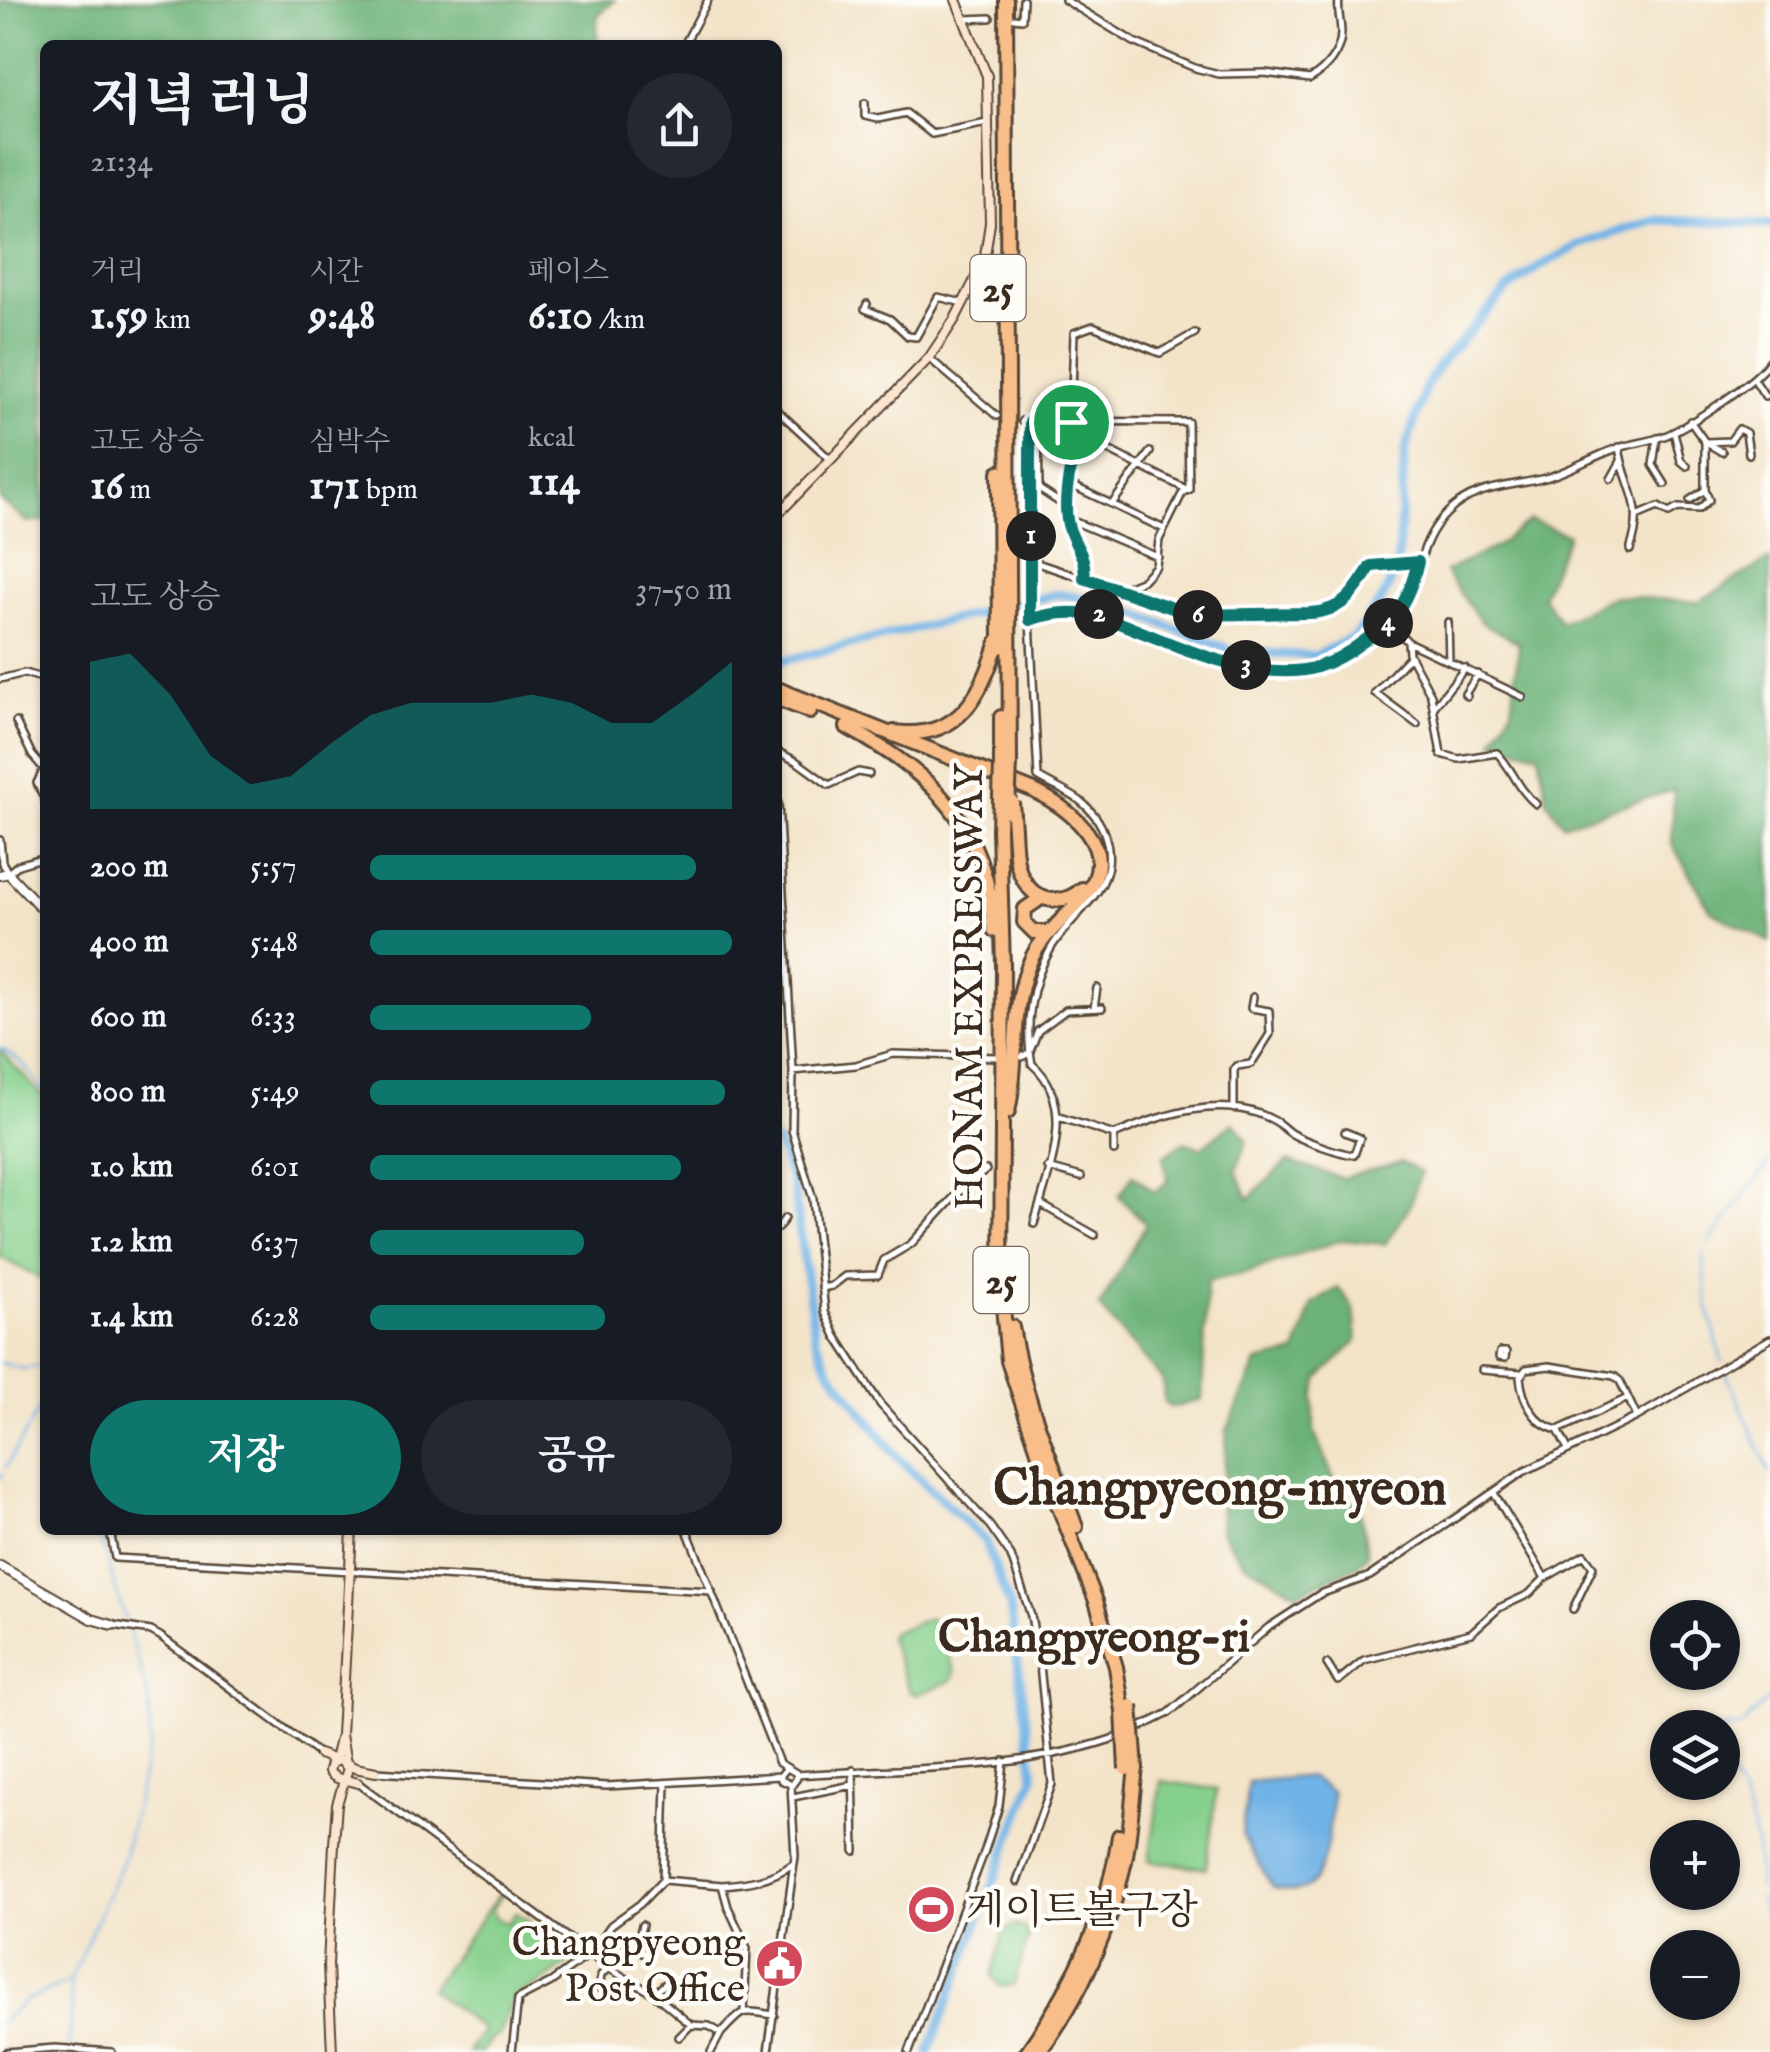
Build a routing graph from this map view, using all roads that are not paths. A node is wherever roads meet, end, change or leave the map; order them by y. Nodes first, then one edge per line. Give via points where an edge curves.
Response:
1 (708, 0) edge
2 (956, 0) edge
3 (998, 0) edge
4 (1006, 0) edge
5 (1023, 0) edge
6 (1065, 0) edge
7 (1339, 0) edge
8 (990, 18) dead end
9 (1014, 18) dead end
10 (964, 19) junction
11 (687, 40) edge
12 (865, 103) dead end
13 (990, 122) junction
14 (964, 303) junction
15 (867, 304) dead end
16 (1195, 333) dead end
17 (929, 358) junction
18 (1770, 360) edge
19 (1754, 379) junction
20 (1765, 396) dead end
21 (782, 415) edge
22 (997, 416) dead end
23 (1690, 421) junction
24 (1038, 422) junction
25 (1071, 422) junction
26 (1087, 422) junction
27 (1674, 432) junction
28 (1078, 435) junction
29 (1657, 438) junction
30 (1705, 442) junction
31 (1619, 447) junction
32 (1150, 452) dead end
33 (1722, 452) dead end
34 (1749, 454) dead end
35 (831, 460) junction
36 (1621, 462) junction
37 (1687, 466) dead end
38 (1138, 468) junction
39 (1611, 479) dead end
40 (1069, 484) junction
41 (1665, 484) dead end
42 (1189, 490) junction
43 (1705, 490) junction
44 (1690, 500) dead end
45 (1112, 504) junction
46 (782, 510) edge
47 (1637, 516) junction
48 (1066, 518) junction
49 (1164, 530) junction
50 (1630, 550) dead end
51 (1158, 556) junction
52 (1031, 561) junction
53 (1418, 562) junction
54 (1002, 575) junction
55 (1084, 578) junction
56 (1119, 590) junction
57 (1030, 618) junction
58 (1389, 622) junction
59 (1448, 622) dead end
60 (1004, 636) junction
61 (1408, 642) junction
62 (1410, 656) junction
63 (1449, 661) junction
64 (1465, 668) junction
65 (1478, 674) junction
66 (0, 678) edge
67 (40, 678) edge
68 (782, 694) edge
69 (1467, 696) dead end
70 (1524, 697) dead end
71 (1434, 707) junction
72 (842, 720) junction
73 (16, 722) dead end
74 (1417, 724) dead end
75 (782, 754) edge
76 (40, 764) edge
77 (869, 774) dead end
78 (1536, 804) dead end
79 (1007, 830) junction
80 (0, 840) edge
81 (40, 858) edge
82 (4, 874) edge
83 (782, 874) edge
84 (1041, 898) junction
85 (40, 907) edge
86 (1048, 932) junction
87 (1097, 988) dead end
88 (1253, 997) dead end
89 (1094, 1008) junction
90 (1102, 1008) dead end
91 (1002, 1031) junction
92 (1026, 1055) junction
93 (997, 1057) dead end
94 (793, 1071) junction
95 (1234, 1108) junction
96 (1008, 1112) junction
97 (1058, 1117) junction
98 (1346, 1132) dead end
99 (1114, 1135) junction
100 (1114, 1152) dead end
101 (1048, 1168) junction
102 (986, 1170) dead end
103 (1081, 1178) dead end
104 (1040, 1204) junction
105 (785, 1218) dead end
106 (782, 1222) edge
107 (1034, 1224) dead end
108 (1096, 1235) dead end
109 (822, 1288) junction
110 (1770, 1339) edge
111 (1502, 1359) dead end
112 (1482, 1370) dead end
113 (1502, 1371) junction
114 (1522, 1373) junction
115 (1628, 1398) junction
116 (1637, 1417) junction
117 (1558, 1430) junction
118 (1568, 1449) junction
119 (1494, 1492) junction
120 (111, 1535) edge
121 (352, 1535) edge
122 (689, 1535) edge
123 (0, 1566) edge
124 (350, 1570) junction
125 (1544, 1578) junction
126 (712, 1591) junction
127 (1573, 1609) dead end
128 (112, 1625) joint
129 (1327, 1664) dead end
130 (1127, 1708) junction
131 (341, 1735) junction
132 (320, 1754) junction
133 (1050, 1755) junction
134 (335, 1760) junction
135 (1006, 1760) junction
136 (346, 1763) junction
137 (1131, 1768) junction
138 (786, 1769) junction
139 (853, 1770) junction
140 (376, 1772) junction
141 (338, 1774) junction
142 (797, 1775) junction
143 (780, 1776) junction
144 (666, 1782) junction
145 (358, 1783) junction
146 (790, 1785) junction
147 (854, 1785) junction
148 (792, 1797) junction
149 (337, 1801) junction
150 (855, 1851) dead end
151 (794, 1864) junction
152 (664, 1880) junction
153 (1017, 1882) dead end
154 (722, 1885) junction
155 (642, 1925) dead end
156 (637, 1946) junction
157 (593, 1956) junction
158 (648, 1958) dead end
159 (608, 1968) junction
160 (688, 1983) dead end
161 (599, 1988) dead end
162 (654, 1994) junction
163 (744, 2011) junction
164 (774, 2014) junction
165 (691, 2025) junction
166 (721, 2033) junction
167 (680, 2037) dead end
168 (63, 2049) edge
169 (7, 2052) edge
170 (112, 2052) edge
171 (332, 2052) edge
172 (512, 2052) edge
173 (711, 2052) edge
174 (768, 2052) edge
175 (908, 2052) edge
176 (1027, 2052) edge
177 (1038, 2052) edge

1 - 11 street
2 - 10 main road
3 - 54 highway, HONAM EXPRESSWAY / 25
4 - 54 highway, HONAM EXPRESSWAY / 25
5 - 9 street via 1022,19
6 - 7 street via 1194,68 1310,78 1328,67 1338,47
8 - 10 street
10 - 13 main road via 987,76
12 - 13 street via 865,116 906,114 932,134
13 - 14 main road via 988,251
14 - 15 street via 938,297 916,338 865,309
14 - 17 main road
16 - 25 street via 1160,352 1093,326 1074,333
17 - 22 street
17 - 35 main road
18 - 19 street
19 - 20 street
19 - 23 street
21 - 35 street
23 - 27 street
23 - 30 street
24 - 25 street
24 - 28 street
24 - 48 street via 1039,488 1062,504
24 - 52 street via 1026,421
25 - 26 street
26 - 28 street
26 - 42 street via 1188,422
27 - 29 street
27 - 37 street
28 - 38 street
28 - 40 street
29 - 31 street
29 - 41 street via 1653,465
30 - 33 street
30 - 34 street via 1730,441 1739,429 1746,433
30 - 43 street
31 - 36 street
31 - 53 street via 1564,472 1488,488 1460,502 1437,524
32 - 38 street
35 - 46 main road
36 - 39 street
36 - 47 street
38 - 42 street
38 - 45 street
40 - 45 street
40 - 48 street
42 - 49 street
43 - 44 street
43 - 47 street via 1709,500 1699,509 1669,513 1658,507
45 - 49 street
47 - 50 street
48 - 51 street
48 - 55 street via 1084,560
49 - 51 street
51 - 56 street via 1150,574
52 - 55 street
52 - 57 street
53 - 56 street via 1371,566 1330,612 1193,615
53 - 58 street via 1405,603
54 - 60 highway, HONAM EXPRESSWAY / 25
55 - 56 street
57 - 58 street via 1101,614 1205,656 1290,671 1341,656
57 - 92 street via 1038,776 1080,801 1097,820 1110,859 1097,892 1050,948
58 - 61 street
59 - 63 street
60 - 72 highway via 982,689 942,726 914,734
60 - 79 highway, HONAM EXPRESSWAY / 25, bridge
61 - 62 street
61 - 63 street
62 - 71 street
62 - 74 street via 1375,692
63 - 64 street
64 - 65 street
64 - 71 street
65 - 69 street
65 - 70 street
66 - 67 street
68 - 72 highway
71 - 78 street via 1441,754 1459,759 1496,753
72 - 84 highway via 1056,810 1084,836 1090,876 1064,901
72 - 86 highway via 1032,790 1080,822 1095,846 1097,875
72 - 91 highway via 910,764 961,823 987,881
73 - 76 street
75 - 77 street via 830,785
79 - 84 highway via 1022,876
79 - 91 highway, HONAM EXPRESSWAY / 25
79 - 96 highway, HONAM EXPRESSWAY / 25
80 - 82 street
81 - 82 street
82 - 85 street
83 - 94 street
84 - 86 highway via 1025,910 1024,922 1034,932
86 - 96 highway via 1021,991
87 - 89 street
88 - 95 street via 1250,1008 1269,1011 1272,1027 1251,1064 1234,1070
89 - 90 street
89 - 92 street via 1066,1010 1038,1031
91 - 130 highway, HONAM EXPRESSWAY / 25 via 1001,1285 1008,1361 1096,1601
92 - 97 street via 1050,1084
93 - 94 street via 893,1054
94 - 109 street via 792,1130 812,1199
95 - 98 street via 1354,1155 1360,1138
95 - 99 street via 1180,1111
96 - 130 highway, HONAM EXPRESSWAY / 25 via 1016,1354 1100,1588 1122,1660
97 - 99 street
97 - 101 street
99 - 100 street
101 - 103 street
101 - 104 street
102 - 109 street via 911,1244 884,1260 878,1275 845,1276
104 - 107 street
104 - 108 street
105 - 106 street
109 - 133 street via 830,1324 862,1379 1011,1556 1031,1616
110 - 116 street
111 - 113 street
112 - 113 street
113 - 114 street
114 - 115 street via 1548,1366 1608,1374
114 - 117 street via 1526,1404 1545,1426
115 - 116 street
115 - 117 street
116 - 118 street
117 - 118 street
118 - 119 street
119 - 125 street
119 - 133 street via 1370,1576 1320,1594 1270,1627 1150,1725
120 - 124 street via 115,1558
121 - 124 main road
122 - 126 street
123 - 128 street
124 - 126 street
124 - 131 main road
125 - 127 street via 1589,1559 1593,1567
125 - 129 street via 1471,1633 1364,1660 1338,1681
126 - 138 street
128 - 132 street via 160,1636
130 - 137 highway, HONAM EXPRESSWAY / 25, bridge
131 - 132 main road via 332,1752
131 - 134 main road
131 - 136 main road
131 - 140 main road via 350,1758
132 - 134 main road
132 - 141 main road
133 - 135 street
133 - 153 street via 1049,1795
134 - 136 main road
134 - 141 main road
135 - 139 street
135 - 175 street via 985,1850
136 - 140 main road
136 - 141 main road
137 - 176 highway, HONAM EXPRESSWAY / 25 via 1097,1924 1070,1987
137 - 177 highway, HONAM EXPRESSWAY / 25 via 1125,1860 1107,1923 1092,1963
138 - 142 street
138 - 143 street
139 - 142 street
139 - 147 street
140 - 141 main road
140 - 144 street via 607,1786
141 - 145 main road
141 - 149 main road
142 - 146 street
143 - 144 street
143 - 146 street
144 - 152 street
145 - 149 main road
145 - 157 street
146 - 148 street
147 - 148 street
147 - 150 street
148 - 151 street
149 - 171 main road via 328,1966
151 - 154 street via 753,1883
151 - 164 street
152 - 154 street
152 - 157 street via 612,1925
154 - 163 street via 747,1948
155 - 156 street
156 - 157 street
156 - 158 street
157 - 159 street
157 - 172 street via 518,1999
159 - 161 street
159 - 162 street
160 - 162 street via 665,1984
162 - 165 street
163 - 164 street
163 - 166 street
164 - 174 street
165 - 166 street
165 - 167 street
166 - 173 street
168 - 169 street
168 - 170 street

